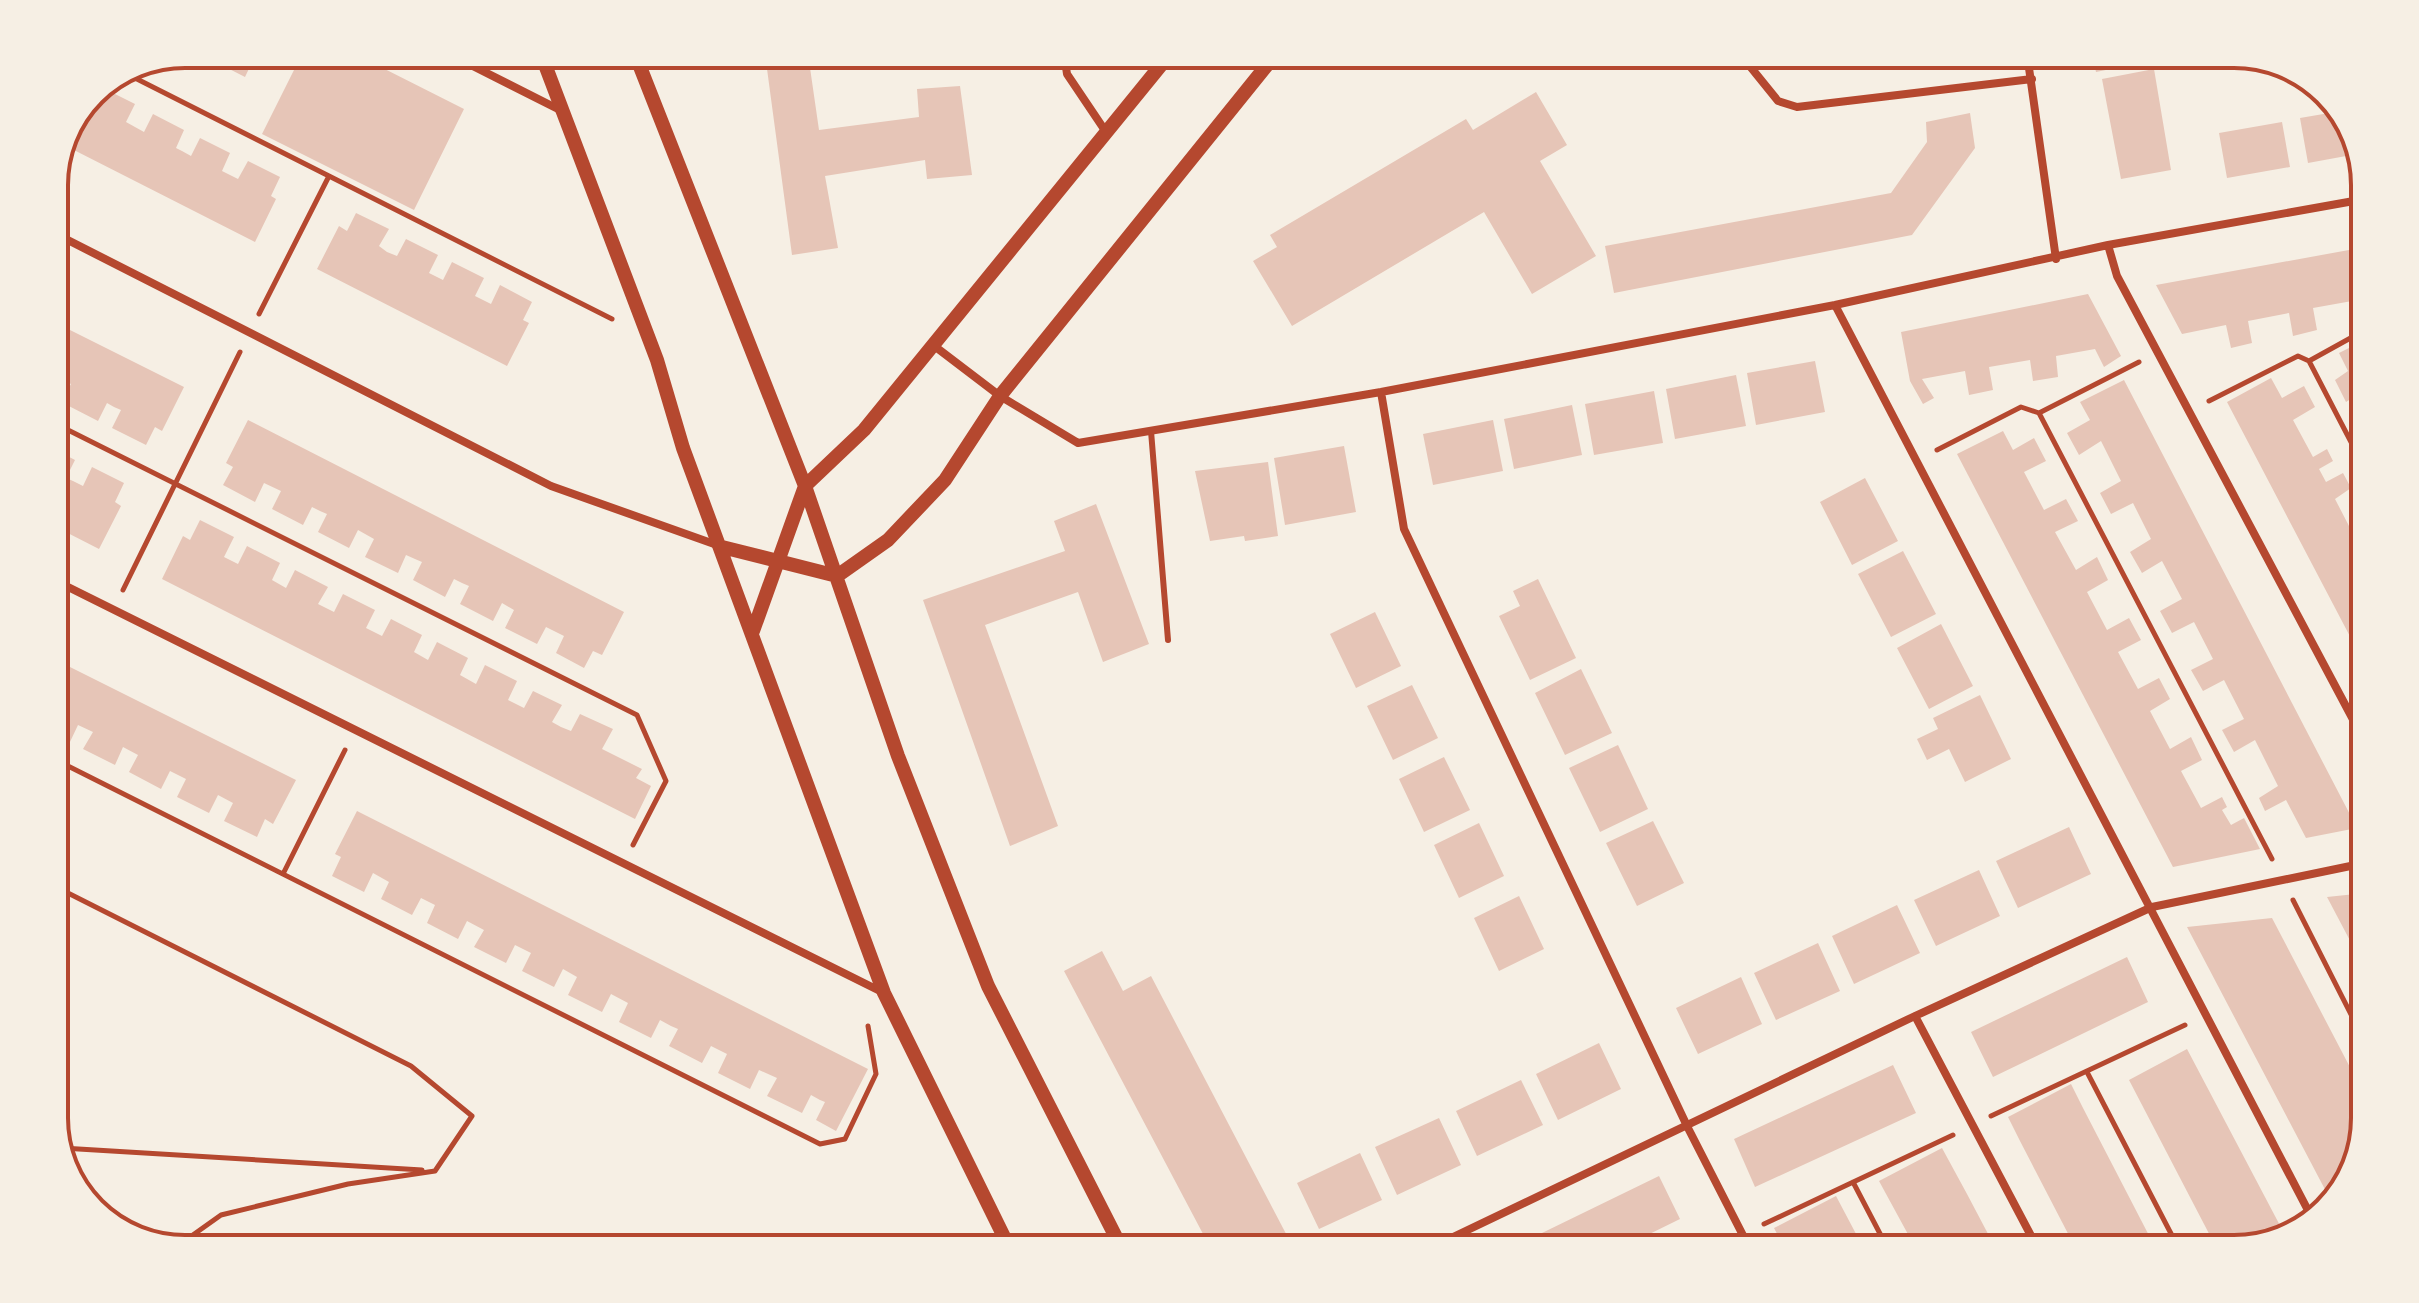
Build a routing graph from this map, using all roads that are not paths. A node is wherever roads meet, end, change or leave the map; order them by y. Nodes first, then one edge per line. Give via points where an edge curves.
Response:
1 (477, 68) edge
2 (546, 68) edge
3 (641, 68) edge
4 (1066, 68) edge
5 (1159, 68) edge
6 (1265, 68) edge
7 (1751, 68) edge
8 (2030, 68) edge
9 (2032, 79) junction
10 (562, 111) junction
11 (1106, 132) junction
12 (2351, 204) edge
13 (68, 240) edge
14 (2108, 245) junction
15 (2056, 259) junction
16 (1835, 305) junction
17 (933, 345) junction
18 (1381, 392) junction
19 (1000, 396) junction
20 (1151, 431) junction
21 (805, 486) junction
22 (722, 547) junction
23 (778, 561) junction
24 (837, 576) junction
25 (68, 587) edge
26 (753, 631) junction
27 (1168, 640) dead end
28 (2351, 715) edge
29 (2351, 866) edge
30 (2152, 907) junction
31 (884, 993) junction
32 (1915, 1016) junction
33 (1688, 1128) junction
34 (2307, 1209) edge
35 (1003, 1235) edge
36 (1115, 1235) edge
37 (1469, 1235) edge
38 (1743, 1235) edge
39 (2031, 1235) edge

1 - 10 street
2 - 10 street
3 - 21 street
4 - 11 street
5 - 11 street
6 - 19 street
7 - 9 street via 1778,101 1797,107
8 - 9 street
9 - 15 street
10 - 22 street
11 - 17 street
12 - 14 street
13 - 22 street via 551,486
14 - 15 street
14 - 28 street via 2117,276
15 - 16 street
16 - 18 street
16 - 30 street
17 - 19 street
17 - 21 street via 864,430
18 - 20 street
18 - 33 street via 1404,529
19 - 20 street via 1078,443
19 - 24 street via 945,480 888,540
20 - 27 lane
21 - 23 street
21 - 24 street
22 - 23 street
22 - 26 street
23 - 24 street
23 - 26 street
24 - 36 street via 898,756 988,986
25 - 31 street
26 - 31 street
29 - 30 street
30 - 32 street
30 - 34 street
31 - 35 street
32 - 33 street
32 - 39 street
33 - 37 street
33 - 38 street

